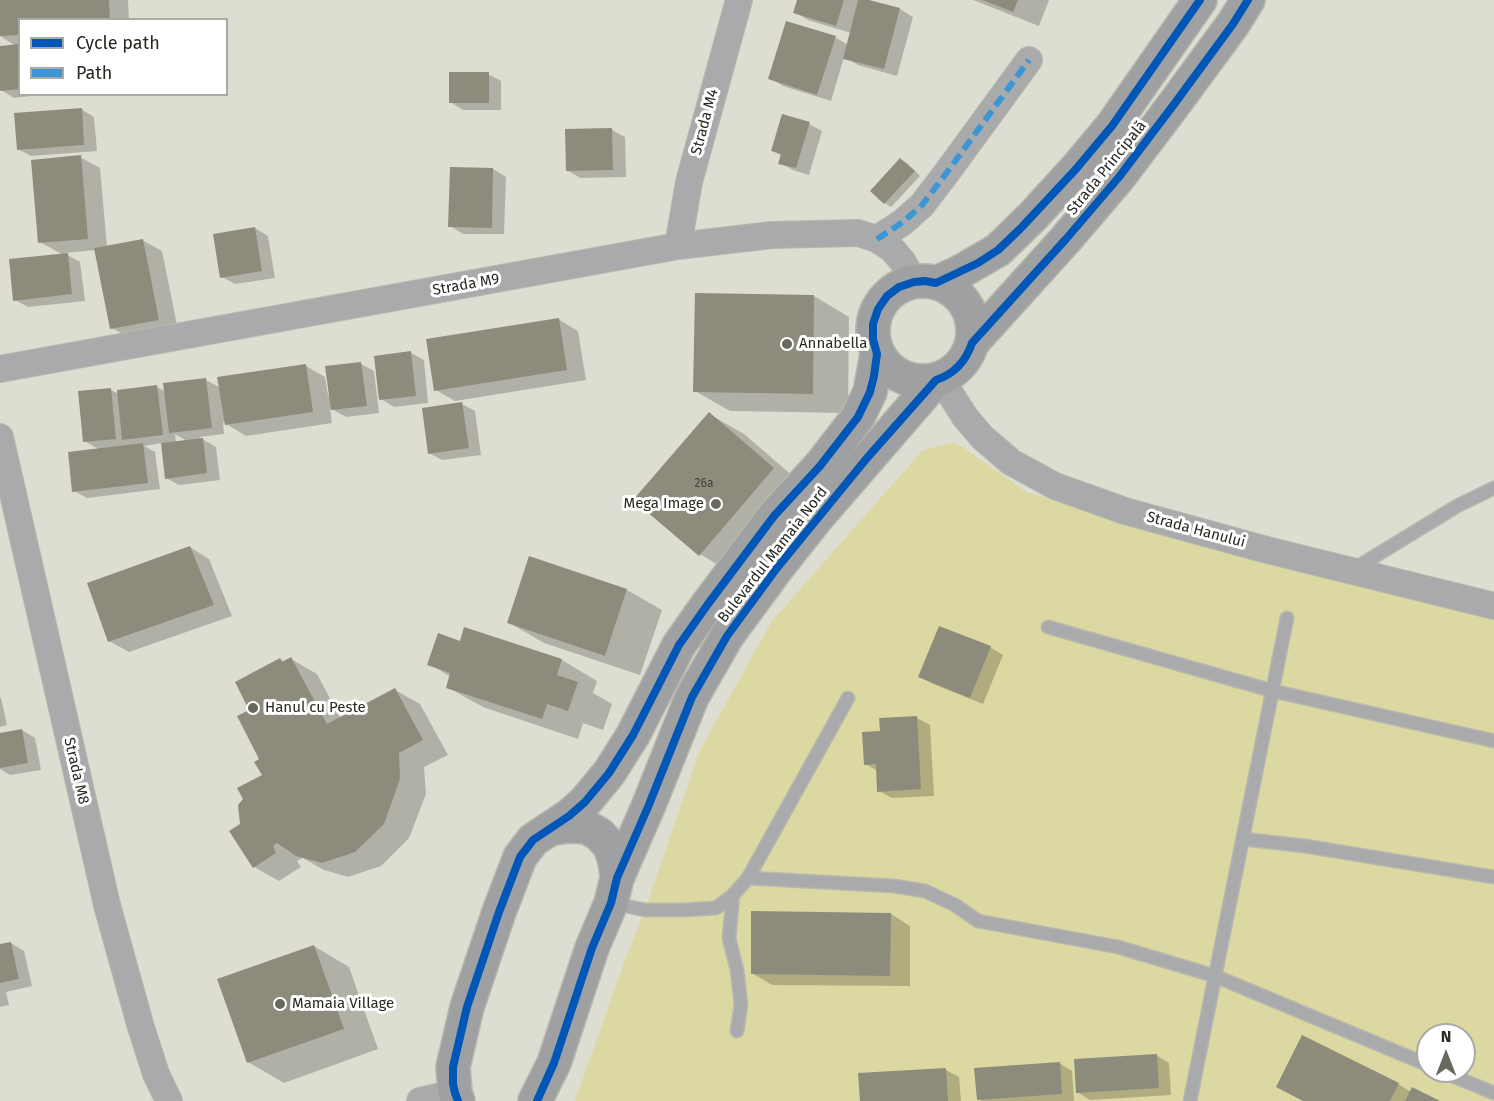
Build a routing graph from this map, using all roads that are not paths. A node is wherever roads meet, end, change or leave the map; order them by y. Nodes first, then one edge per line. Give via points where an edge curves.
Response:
1 (739, 0) edge
2 (1200, 0) edge
3 (1248, 0) edge
4 (1029, 60) dead end
5 (876, 240) junction
6 (678, 246) junction
7 (925, 282) junction
8 (972, 343) junction
9 (877, 354) junction
10 (0, 369) edge
11 (938, 379) junction
12 (0, 437) edge
13 (1494, 488) edge
14 (1351, 571) junction
15 (1494, 606) edge
16 (1287, 618) dead end
17 (1048, 627) dead end
18 (1273, 691) junction
19 (848, 698) dead end
20 (1494, 741) edge
21 (549, 829) junction
22 (1243, 838) junction
23 (1494, 877) edge
24 (748, 878) junction
25 (614, 891) junction
26 (733, 895) junction
27 (1215, 976) junction
28 (737, 1031) dead end
29 (1416, 1060) edge
30 (1470, 1083) edge
31 (1494, 1093) edge
32 (457, 1099) edge
33 (536, 1100) edge
34 (169, 1101) edge
35 (420, 1101) edge
36 (1190, 1101) edge

1 - 6 street, Strada M4 via 689,182
2 - 7 main road, Strada Principală via 1112,126 1020,229 998,250 960,272
3 - 8 main road, Strada Principală via 1113,184
4 - 5 street via 922,206
5 - 6 street, Strada M9 via 858,233 772,235
5 - 7 street, Strada M9 via 892,249
6 - 10 street, Strada M9
7 - 8 main road via 958,295 971,317
7 - 9 main road via 899,287 878,309 873,324
8 - 11 main road via 963,362
9 - 11 main road via 896,374 909,380
9 - 21 main road, Bulevardul Mamaia Nord via 874,376 858,417 774,516 696,620 609,773 585,802
11 - 14 street, Strada Hanului via 983,438 1011,462 1055,486 1125,511
11 - 25 main road, Bulevardul Mamaia Nord via 815,520 727,636 692,697
12 - 34 street, Strada M8 via 107,905 140,1024
13 - 14 lane via 1457,506
14 - 15 street, Strada Hanului
16 - 18 lane
17 - 18 lane
18 - 20 lane
18 - 22 lane
19 - 24 lane
21 - 25 main road via 586,827 599,834 610,846 615,862
21 - 32 main road, Bulevardul Mamaia Nord via 533,840 520,857 499,912 458,1041 453,1067
22 - 23 lane
22 - 27 lane
24 - 26 lane
24 - 27 lane via 925,891 978,921 1118,947
25 - 26 lane via 645,910 716,908
25 - 33 main road, Bulevardul Mamaia Nord via 555,1063
26 - 28 lane via 729,938 738,970 741,1005
27 - 29 lane
27 - 36 lane
30 - 31 lane
32 - 35 street

